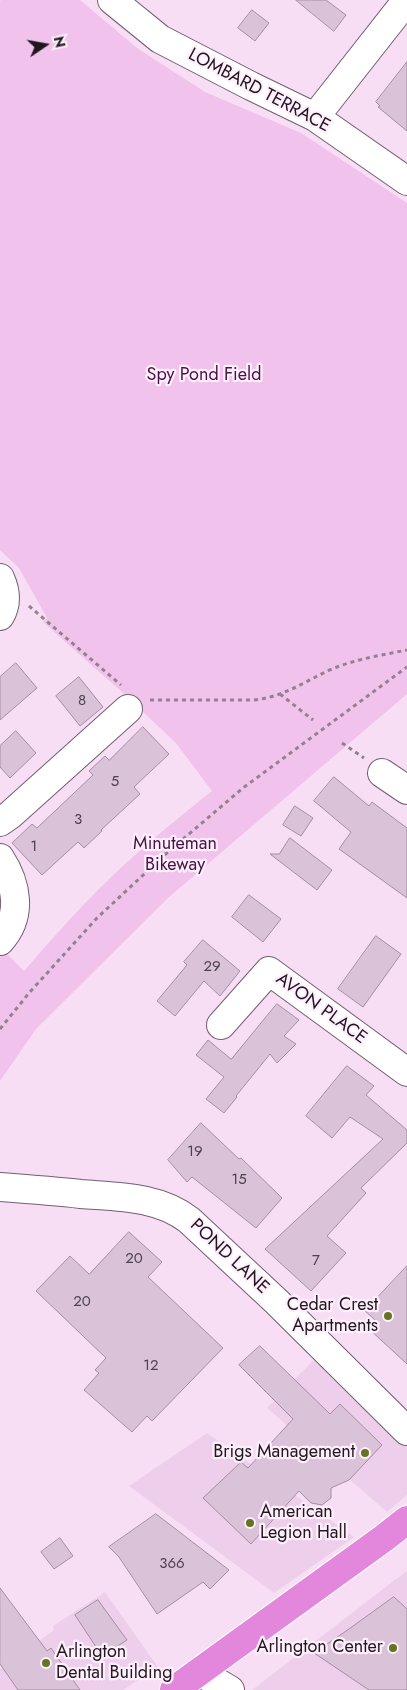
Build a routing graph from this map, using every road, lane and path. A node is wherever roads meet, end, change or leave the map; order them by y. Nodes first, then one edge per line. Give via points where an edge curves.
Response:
1 (112, 0) edge
2 (407, 0) edge
3 (314, 116) junction
4 (407, 181) edge
5 (2, 597) edge
6 (407, 650) edge
7 (407, 666) edge
8 (280, 694) junction
9 (133, 705) junction
10 (314, 720) dead end
11 (342, 742) dead end
12 (359, 754) dead end
13 (382, 773) dead end
14 (407, 790) edge
15 (0, 822) edge
16 (0, 858) edge
17 (0, 941) edge
18 (221, 1025) dead end
19 (0, 1029) edge
20 (407, 1072) edge
21 (0, 1187) edge
22 (407, 1431) edge
23 (407, 1520) edge
24 (200, 1672) junction
25 (174, 1690) edge
26 (230, 1690) edge

1 - 3 street, LOMBARD TERRACE via 160,39
2 - 3 street
3 - 4 street, LOMBARD TERRACE
5 - 9 path via 23,602
6 - 8 path via 333,669
7 - 19 path via 243,788 169,851 97,918
8 - 9 path via 254,700
8 - 10 path
9 - 15 street
11 - 12 path
13 - 14 street
16 - 17 street via 13,883 16,902 12,920
18 - 20 street, AVON PLACE via 269,970
21 - 22 street, POND LANE via 136,1198 174,1210 189,1220 277,1302
23 - 24 highway
24 - 25 highway
24 - 26 street

